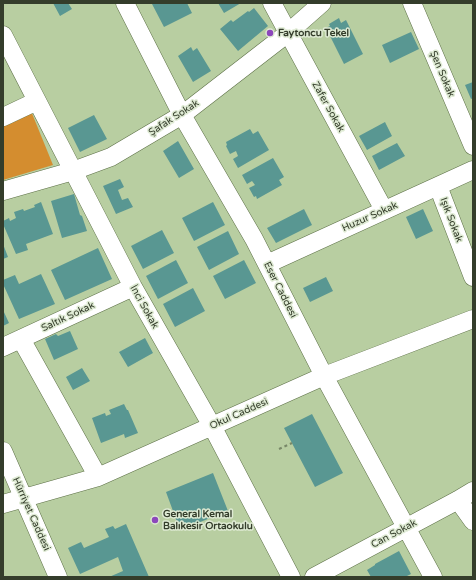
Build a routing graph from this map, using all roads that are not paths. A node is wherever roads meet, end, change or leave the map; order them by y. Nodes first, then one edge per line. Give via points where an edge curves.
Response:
1 (125, 3) edge
2 (272, 3) edge
3 (322, 3) edge
4 (412, 3) edge
5 (288, 33) junction
6 (3, 34) edge
7 (37, 101) junction
8 (182, 115) junction
9 (3, 117) edge
10 (473, 146) edge
11 (473, 170) edge
12 (73, 171) junction
13 (438, 186) junction
14 (3, 191) edge
15 (384, 210) junction
16 (267, 264) junction
17 (473, 277) edge
18 (133, 287) junction
19 (473, 319) edge
20 (21, 339) junction
21 (3, 347) edge
22 (324, 376) junction
23 (212, 426) junction
24 (3, 451) edge
25 (98, 477) junction
26 (466, 496) edge
27 (24, 498) junction
28 (3, 504) edge
29 (473, 521) edge
30 (406, 528) junction
31 (58, 577) edge
32 (291, 577) edge
33 (314, 577) edge
34 (433, 577) edge

1 - 8 street, Eser Caddesi
2 - 5 street, Zafer Sokak
3 - 5 street, Şafak Sokak
4 - 10 street, Şen Sokak
5 - 8 street, Şafak Sokak
5 - 15 street, Zafer Sokak
6 - 7 street, İnci Sokak
7 - 9 street
7 - 12 street, İnci Sokak
8 - 12 street, Şafak Sokak via 111,157
8 - 16 street, Eser Caddesi
11 - 13 street, Huzur Sokak
12 - 14 street, Şafak Sokak
12 - 18 street, İnci Sokak
13 - 15 street, Huzur Sokak
13 - 17 street, Işık Sokak
15 - 16 street, Huzur Sokak
16 - 22 street, Eser Caddesi
18 - 20 street, Saltık Sokak
18 - 23 street, İnci Sokak
19 - 22 street, Okul Caddesi
20 - 21 street, Saltık Sokak
20 - 25 street
22 - 23 street, Okul Caddesi
22 - 30 street, Eser Caddesi
23 - 25 street, Okul Caddesi
23 - 32 street, İnci Sokak
24 - 27 street, Hürriyet Caddesi
25 - 27 street, Okul Caddesi
26 - 29 street
26 - 30 street, Can Sokak
27 - 28 street, Okul Caddesi
27 - 31 street, Hürriyet Caddesi
30 - 33 street, Can Sokak
30 - 34 street, Eser Caddesi

